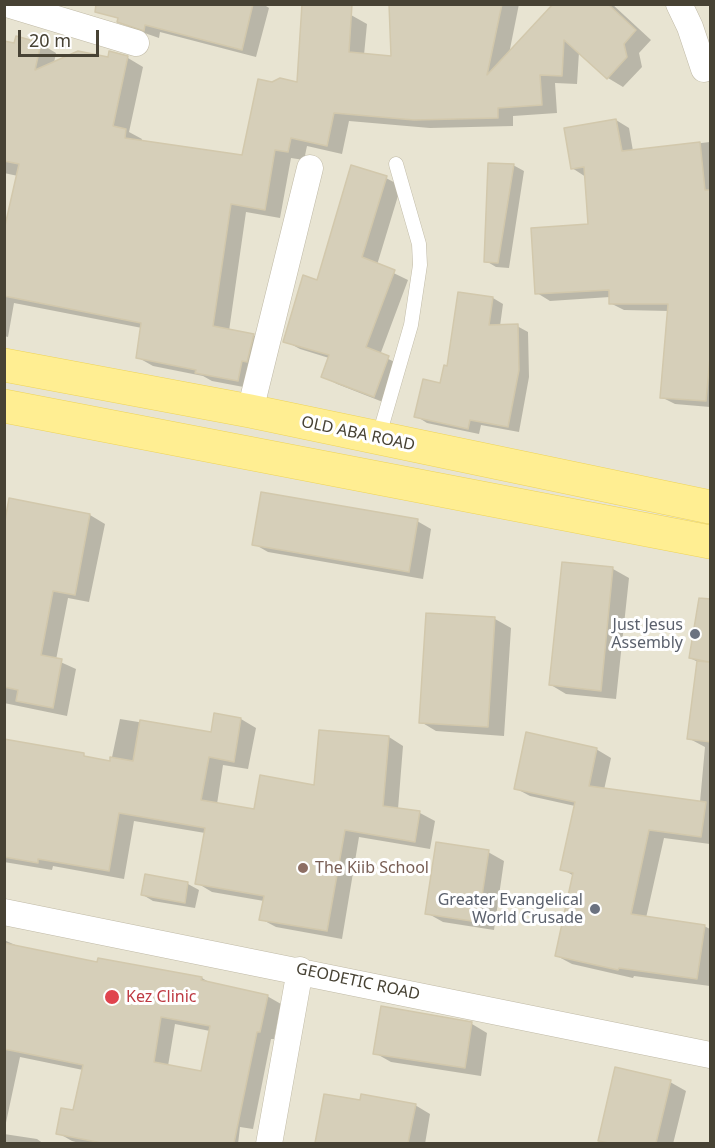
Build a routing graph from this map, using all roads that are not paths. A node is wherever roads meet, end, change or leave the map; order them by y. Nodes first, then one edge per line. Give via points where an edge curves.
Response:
1 (7, 4) edge
2 (679, 4) edge
3 (136, 44) dead end
4 (704, 69) dead end
5 (396, 164) dead end
6 (310, 168) dead end
7 (4, 365) edge
8 (4, 406) edge
9 (250, 411) junction
10 (378, 439) junction
11 (711, 507) edge
12 (711, 542) edge
13 (4, 912) edge
14 (300, 970) junction
15 (711, 1055) edge
16 (269, 1143) edge

1 - 3 street
2 - 4 street
5 - 10 lane via 419,244 420,265 411,325
6 - 9 street
7 - 9 main road, OLD ABA ROAD
8 - 12 main road
9 - 10 main road, OLD ABA ROAD
10 - 11 main road, OLD ABA ROAD
13 - 14 street, GEODETIC ROAD
14 - 15 street, GEODETIC ROAD
14 - 16 street

